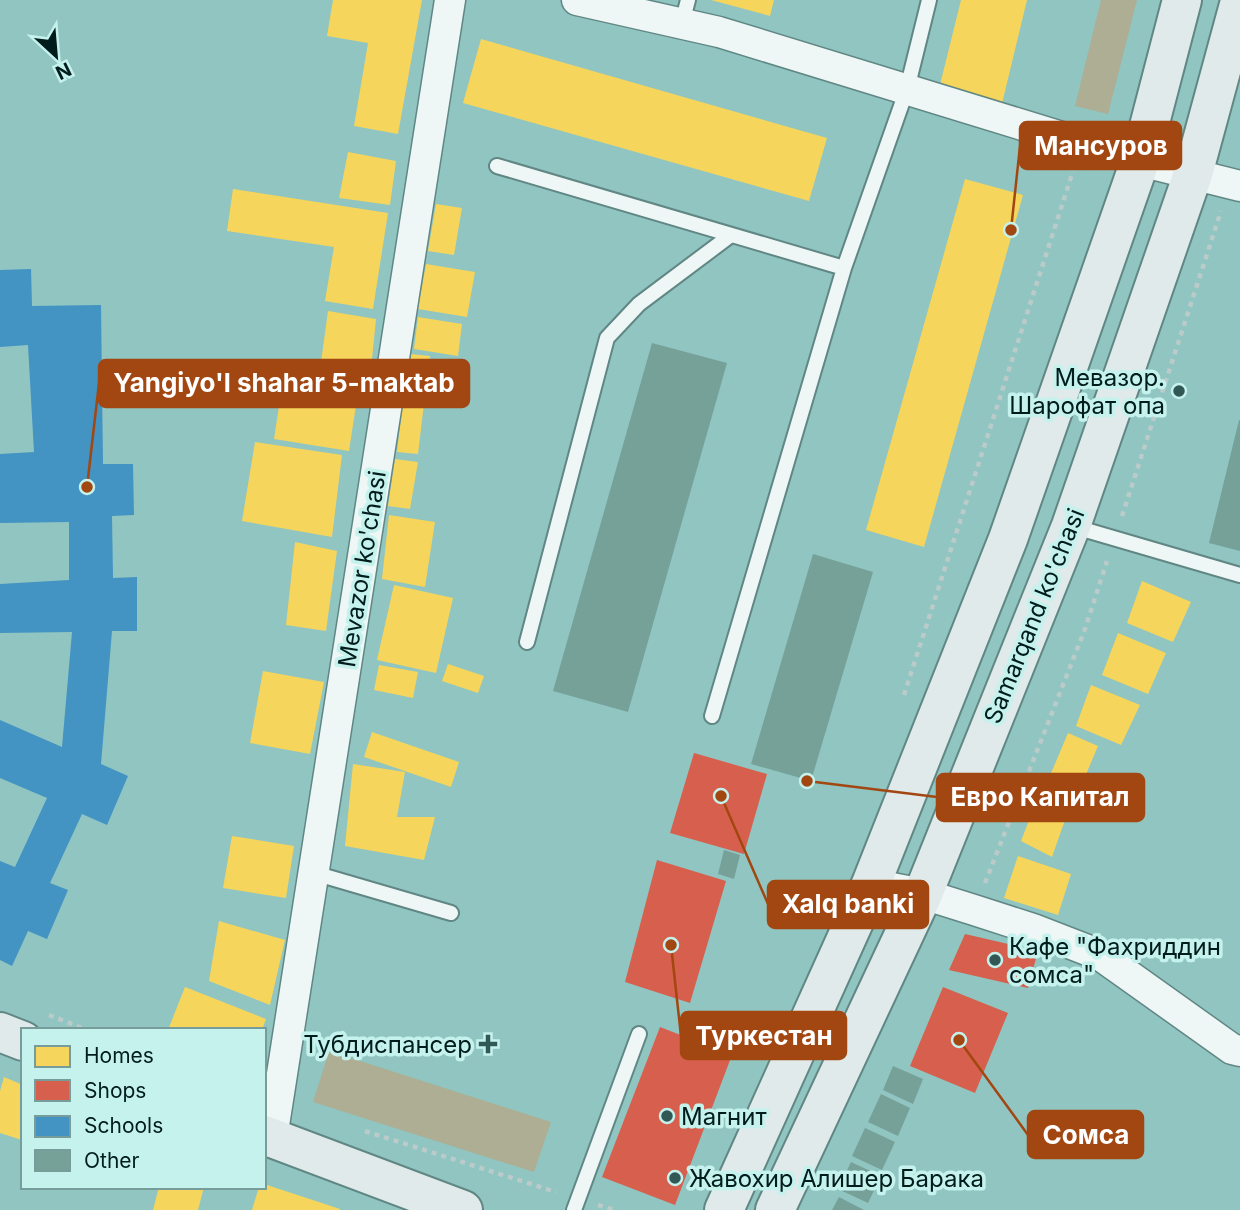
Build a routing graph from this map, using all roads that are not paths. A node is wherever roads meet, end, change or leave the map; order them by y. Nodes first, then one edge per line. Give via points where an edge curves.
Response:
1 (450, 0) edge
2 (929, 0) edge
3 (1182, 0) edge
4 (583, 1) edge
5 (1240, 1) edge
6 (685, 12) edge
7 (907, 89) junction
8 (1140, 161) junction
9 (496, 166) dead end
10 (1193, 174) junction
11 (1240, 186) edge
12 (731, 235) junction
13 (844, 268) junction
14 (1071, 526) junction
15 (1240, 575) edge
16 (527, 642) dead end
17 (712, 716) dead end
18 (314, 873) junction
19 (871, 884) junction
20 (923, 894) junction
21 (451, 913) dead end
22 (0, 1032) edge
23 (639, 1034) dead end
24 (21, 1040) edge
25 (1240, 1051) edge
26 (268, 1137) edge
27 (576, 1204) edge
28 (463, 1210) edge
29 (724, 1210) edge
30 (775, 1210) edge

1 - 18 street, Mevazor ko'chasi
2 - 7 lane
3 - 8 main road
4 - 6 street
5 - 10 main road, Samarqand ko'chasi
6 - 7 street via 719,32
7 - 8 street
7 - 13 lane
8 - 10 street
8 - 19 main road via 1008,539
9 - 12 lane
10 - 11 street
10 - 14 main road, Samarqand ko'chasi
12 - 13 lane
12 - 16 lane via 639,304 607,338
13 - 17 lane
14 - 15 lane
14 - 20 main road, Samarqand ko'chasi
18 - 21 lane
18 - 26 street, Mevazor ko'chasi
19 - 20 street
19 - 29 main road
20 - 25 street via 1100,955
20 - 30 main road, Samarqand ko'chasi
22 - 24 main road
23 - 27 lane
26 - 28 main road

